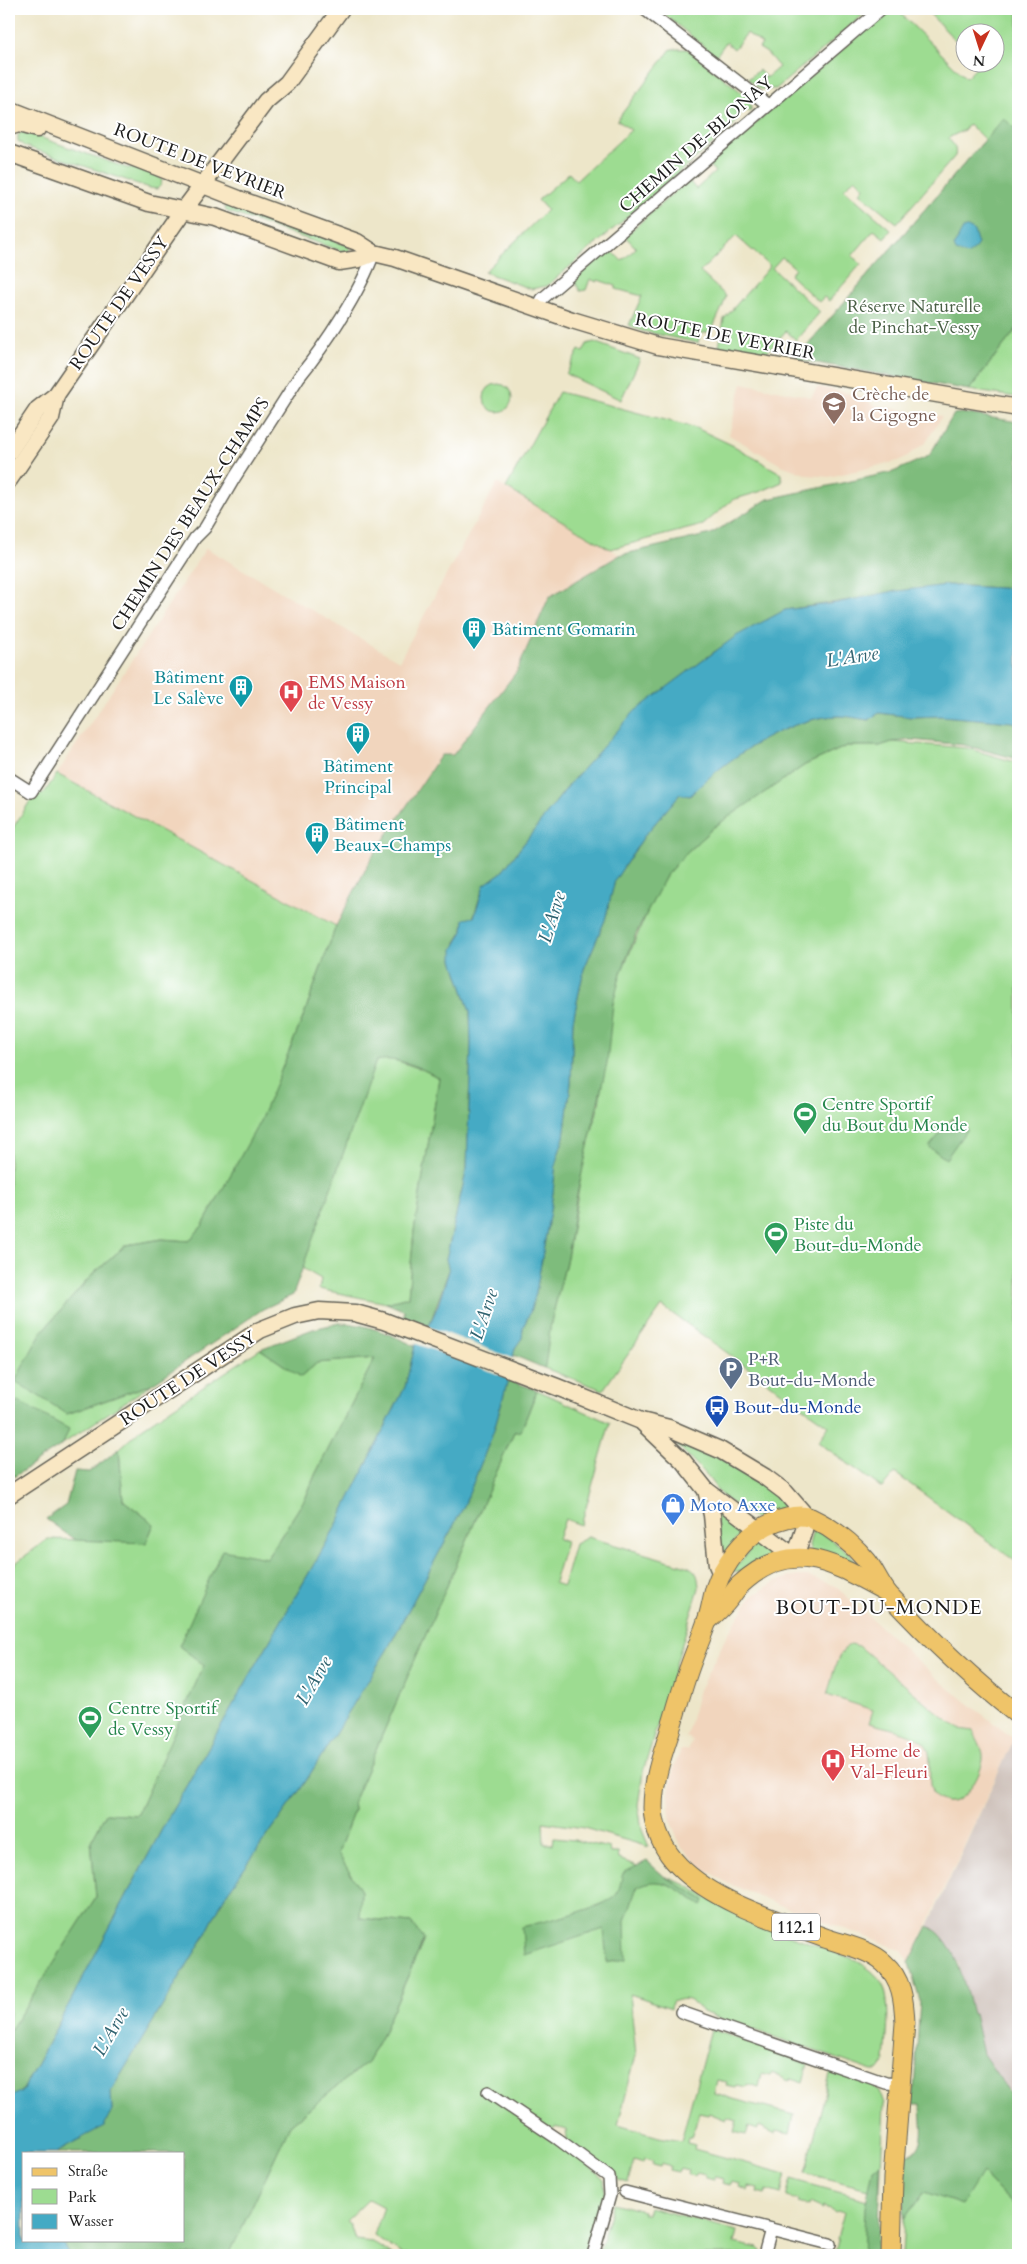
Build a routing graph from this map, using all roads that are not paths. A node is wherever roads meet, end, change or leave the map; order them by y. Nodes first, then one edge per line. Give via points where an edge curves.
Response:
1 (341, 9) edge
2 (644, 9) edge
3 (881, 9) edge
4 (768, 105) junction
5 (9, 109) edge
6 (9, 127) edge
7 (106, 146) junction
8 (9, 153) edge
9 (203, 185) junction
10 (183, 211) junction
11 (374, 253) junction
12 (538, 308) junction
13 (56, 395) junction
14 (1018, 408) edge
15 (9, 452) edge
16 (9, 480) edge
17 (9, 778) edge
18 (641, 1421) junction
19 (706, 1490) junction
20 (9, 1495) edge
21 (806, 1516) junction
22 (759, 1529) junction
23 (794, 1556) junction
24 (721, 1574) junction
25 (887, 1592) junction
26 (707, 1621) junction
27 (1018, 1715) edge
28 (681, 2012) dead end
29 (900, 2084) junction
30 (488, 2092) dead end
31 (625, 2192) dead end
32 (770, 2229) junction
33 (830, 2244) dead end
34 (593, 2255) edge
35 (764, 2255) edge
36 (891, 2255) edge

1 - 9 street, ROUTE DE VESSY via 287,83 266,101
2 - 4 street
3 - 4 street, CHEMIN DE-BLONAY
4 - 12 street, CHEMIN DE-BLONAY via 542,299
5 - 7 street, ROUTE DE VEYRIER
6 - 7 street via 19,124 84,147
7 - 9 street, ROUTE DE VEYRIER
8 - 10 street via 148,203
9 - 10 street, ROUTE DE VESSY
9 - 11 street, ROUTE DE VEYRIER via 357,242
10 - 11 street via 215,217 339,262
10 - 13 street, ROUTE DE VESSY
11 - 12 street, ROUTE DE VEYRIER
11 - 17 street, CHEMIN DES BEAUX-CHAMPS via 363,279 312,361 31,792
12 - 14 street, ROUTE DE VEYRIER via 674,349
13 - 15 street, ROUTE DE VESSY via 38,409
13 - 16 street, ROUTE DE VESSY via 51,418
18 - 19 street via 683,1461
18 - 20 street, ROUTE DE VESSY via 384,1321 355,1313 319,1311 266,1327
18 - 21 street via 669,1428 720,1450 785,1492
19 - 22 street
19 - 24 street
21 - 22 main road, 112.1 via 790,1517
21 - 23 street
21 - 25 main road via 829,1526 844,1539 866,1561
22 - 23 street
22 - 24 main road, 112.1 via 741,1545
23 - 25 main road via 836,1565
23 - 26 main road, 112.1 via 757,1571
24 - 26 main road, 112.1 via 713,1592
25 - 27 main road via 961,1668
26 - 29 main road, 112.1 via 689,1666 656,1777 654,1816 662,1843 681,1868 715,1891 749,1908 882,1961 900,1986 904,1999
28 - 29 street via 886,2083
29 - 36 main road, 112.1
30 - 34 street via 609,2176 610,2196
31 - 32 street
32 - 33 street
32 - 35 street

